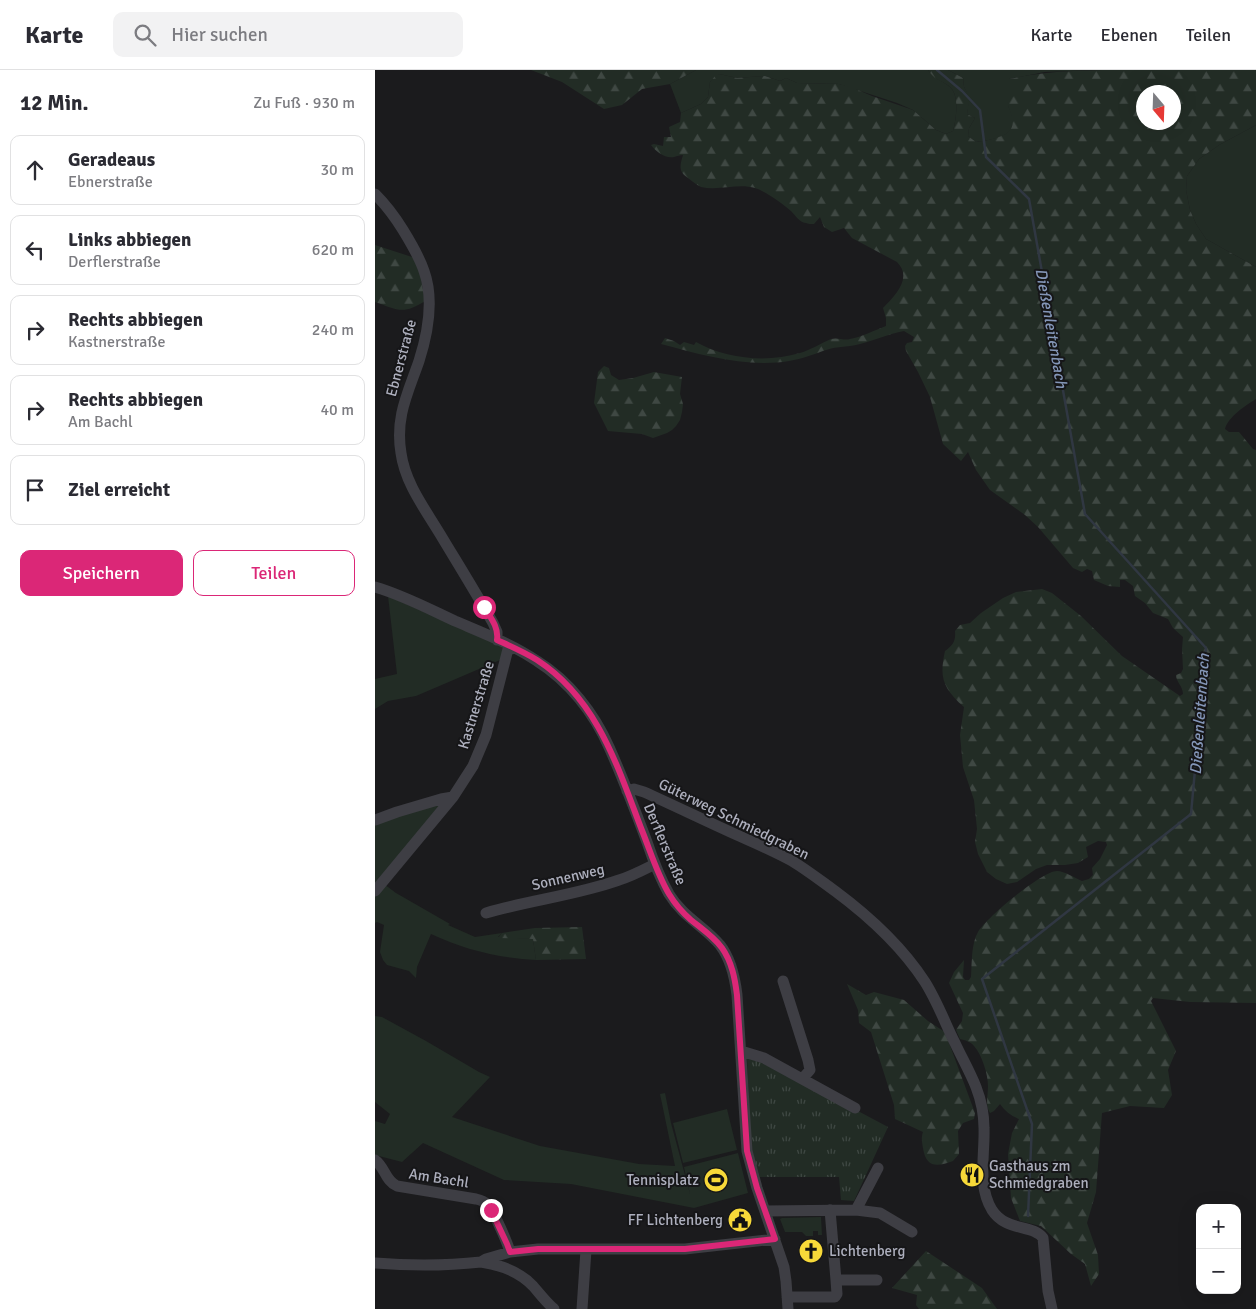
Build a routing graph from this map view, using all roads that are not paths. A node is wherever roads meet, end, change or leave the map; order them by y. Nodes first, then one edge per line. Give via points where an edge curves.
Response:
1 (375, 194) edge
2 (375, 587) edge
3 (497, 640) junction
4 (509, 645) junction
5 (627, 790) junction
6 (453, 797) junction
7 (375, 820) edge
8 (655, 864) junction
9 (375, 892) edge
10 (487, 913) dead end
11 (783, 981) dead end
12 (741, 1051) junction
13 (803, 1078) junction
14 (855, 1108) dead end
15 (375, 1160) edge
16 (878, 1168) dead end
17 (830, 1210) junction
18 (856, 1210) junction
19 (765, 1211) junction
20 (912, 1232) dead end
21 (775, 1239) junction
22 (586, 1250) junction
23 (510, 1252) junction
24 (481, 1262) junction
25 (375, 1263) edge
26 (836, 1280) junction
27 (877, 1280) dead end
28 (787, 1303) edge
29 (554, 1309) edge
30 (583, 1309) edge
31 (1052, 1309) edge

1 - 3 street, Ebnerstraße via 407,237 422,265 428,286 429,306 420,357 401,414 403,465 414,490 493,622
2 - 3 street, Derflerstraße
3 - 4 street, Derflerstraße
4 - 5 street, Derflerstraße via 538,661 575,693 603,734
4 - 6 street, Kastnerstraße via 486,735 473,766
5 - 8 street, Derflerstraße
5 - 31 street, Güterweg Schmiedgraben via 644,792 806,870 863,912 905,955 929,990 980,1098 984,1127 983,1178 989,1204 1004,1222 1037,1233 1044,1240
6 - 7 street
6 - 9 street, Kastnerstraße
8 - 10 street, Sonnenweg via 611,882
8 - 12 street, Derflerstraße via 678,907 716,941 729,960 736,986
11 - 13 street via 808,1060 810,1070
12 - 13 street via 764,1058
12 - 19 street, Derflerstraße via 747,1151
13 - 14 street
15 - 23 street, Am Bachl via 389,1181 397,1186 487,1203
16 - 18 street
17 - 18 street
17 - 19 street
17 - 26 street
18 - 20 street via 880,1213
19 - 21 street, Derflerstraße
21 - 22 street via 685,1249
21 - 28 street, Derflerstraße via 784,1267
22 - 23 street
22 - 30 street
23 - 24 street
24 - 25 street via 440,1266
24 - 29 street via 518,1274
26 - 27 street
26 - 28 street via 835,1297

